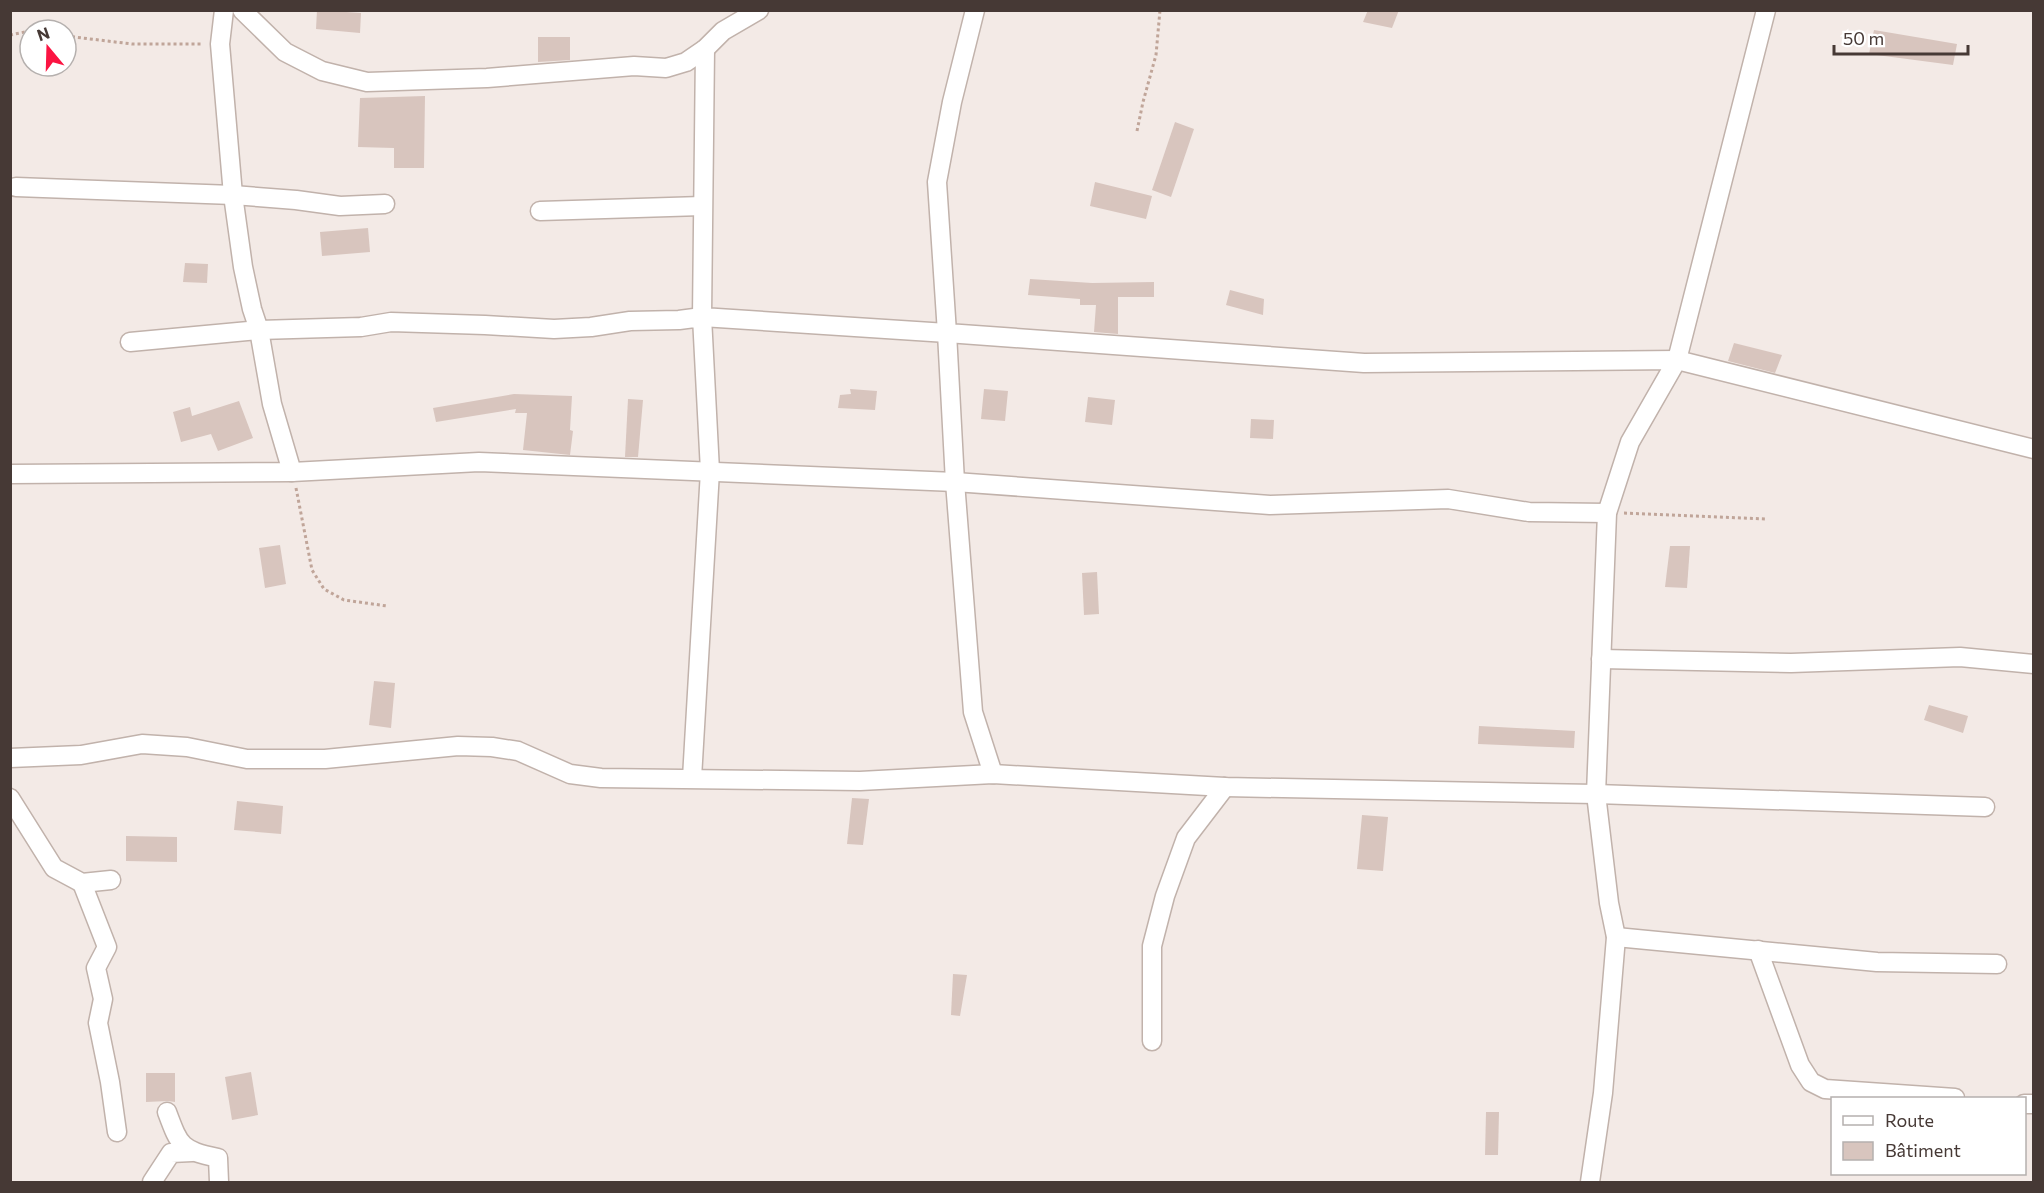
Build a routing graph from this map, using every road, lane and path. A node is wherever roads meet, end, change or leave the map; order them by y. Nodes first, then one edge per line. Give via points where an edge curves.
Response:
1 (224, 10) edge
2 (242, 10) edge
3 (725, 10) edge
4 (759, 10) edge
5 (975, 10) edge
6 (1160, 10) edge
7 (1766, 10) edge
8 (723, 31) junction
9 (78, 37) edge
10 (220, 44) junction
11 (705, 49) junction
12 (1137, 131) dead end
13 (16, 187) dead end
14 (233, 195) junction
15 (385, 204) dead end
16 (702, 206) junction
17 (540, 211) dead end
18 (702, 317) junction
19 (259, 330) junction
20 (946, 333) junction
21 (130, 342) dead end
22 (1677, 360) junction
23 (2034, 449) edge
24 (710, 471) junction
25 (292, 472) junction
26 (10, 474) edge
27 (955, 483) junction
28 (1607, 513) junction
29 (1766, 519) dead end
30 (387, 606) dead end
31 (1601, 659) junction
32 (2034, 664) edge
33 (10, 758) edge
34 (993, 774) junction
35 (692, 778) junction
36 (1226, 787) junction
37 (1596, 794) junction
38 (10, 798) edge
39 (1984, 807) dead end
40 (111, 880) dead end
41 (82, 883) junction
42 (1616, 937) junction
43 (1758, 950) junction
44 (1996, 964) dead end
45 (1152, 1041) dead end
46 (1940, 1097) edge
47 (167, 1112) dead end
48 (117, 1132) dead end
49 (192, 1152) junction
50 (152, 1182) edge
51 (219, 1182) edge
52 (1590, 1182) edge

1 - 10 street
2 - 11 street via 285,52 322,71 367,82 487,78 634,66 666,68 686,62
3 - 8 street
4 - 8 street
5 - 20 street via 937,182
6 - 12 path via 1156,55
7 - 22 street
8 - 11 street
9 - 10 path via 132,44
10 - 14 street
11 - 16 street
13 - 14 street
14 - 15 street via 340,206
14 - 19 street via 243,267
16 - 17 street
16 - 18 street
18 - 19 street via 554,329 392,322 360,327
18 - 20 street
18 - 24 street
19 - 21 street
19 - 25 street via 272,404
20 - 22 street via 1364,363
20 - 27 street
22 - 23 street
22 - 28 street via 1630,442
24 - 25 street via 479,462
24 - 27 street
24 - 35 street
25 - 26 street
25 - 30 path via 312,570 324,589 345,600
27 - 28 street via 1270,505 1448,499 1529,512
27 - 34 street via 973,712
28 - 29 path
28 - 31 street
31 - 32 street via 1791,663 1960,657
31 - 37 street
33 - 35 street via 81,755 142,744 186,747 247,759 324,759 458,746 518,751 570,774
34 - 35 street via 860,782
34 - 36 street
36 - 37 street
36 - 45 street via 1186,838 1165,896 1152,946
37 - 39 street
37 - 42 street
38 - 41 street via 54,868
40 - 41 street
41 - 48 street via 107,947 96,968 103,999 98,1023
42 - 43 street
42 - 52 street via 1603,1093
43 - 44 street via 1877,962
43 - 46 street via 1800,1065 1811,1082 1824,1089
47 - 49 street via 177,1138
49 - 50 street via 171,1153
49 - 51 street via 218,1158

